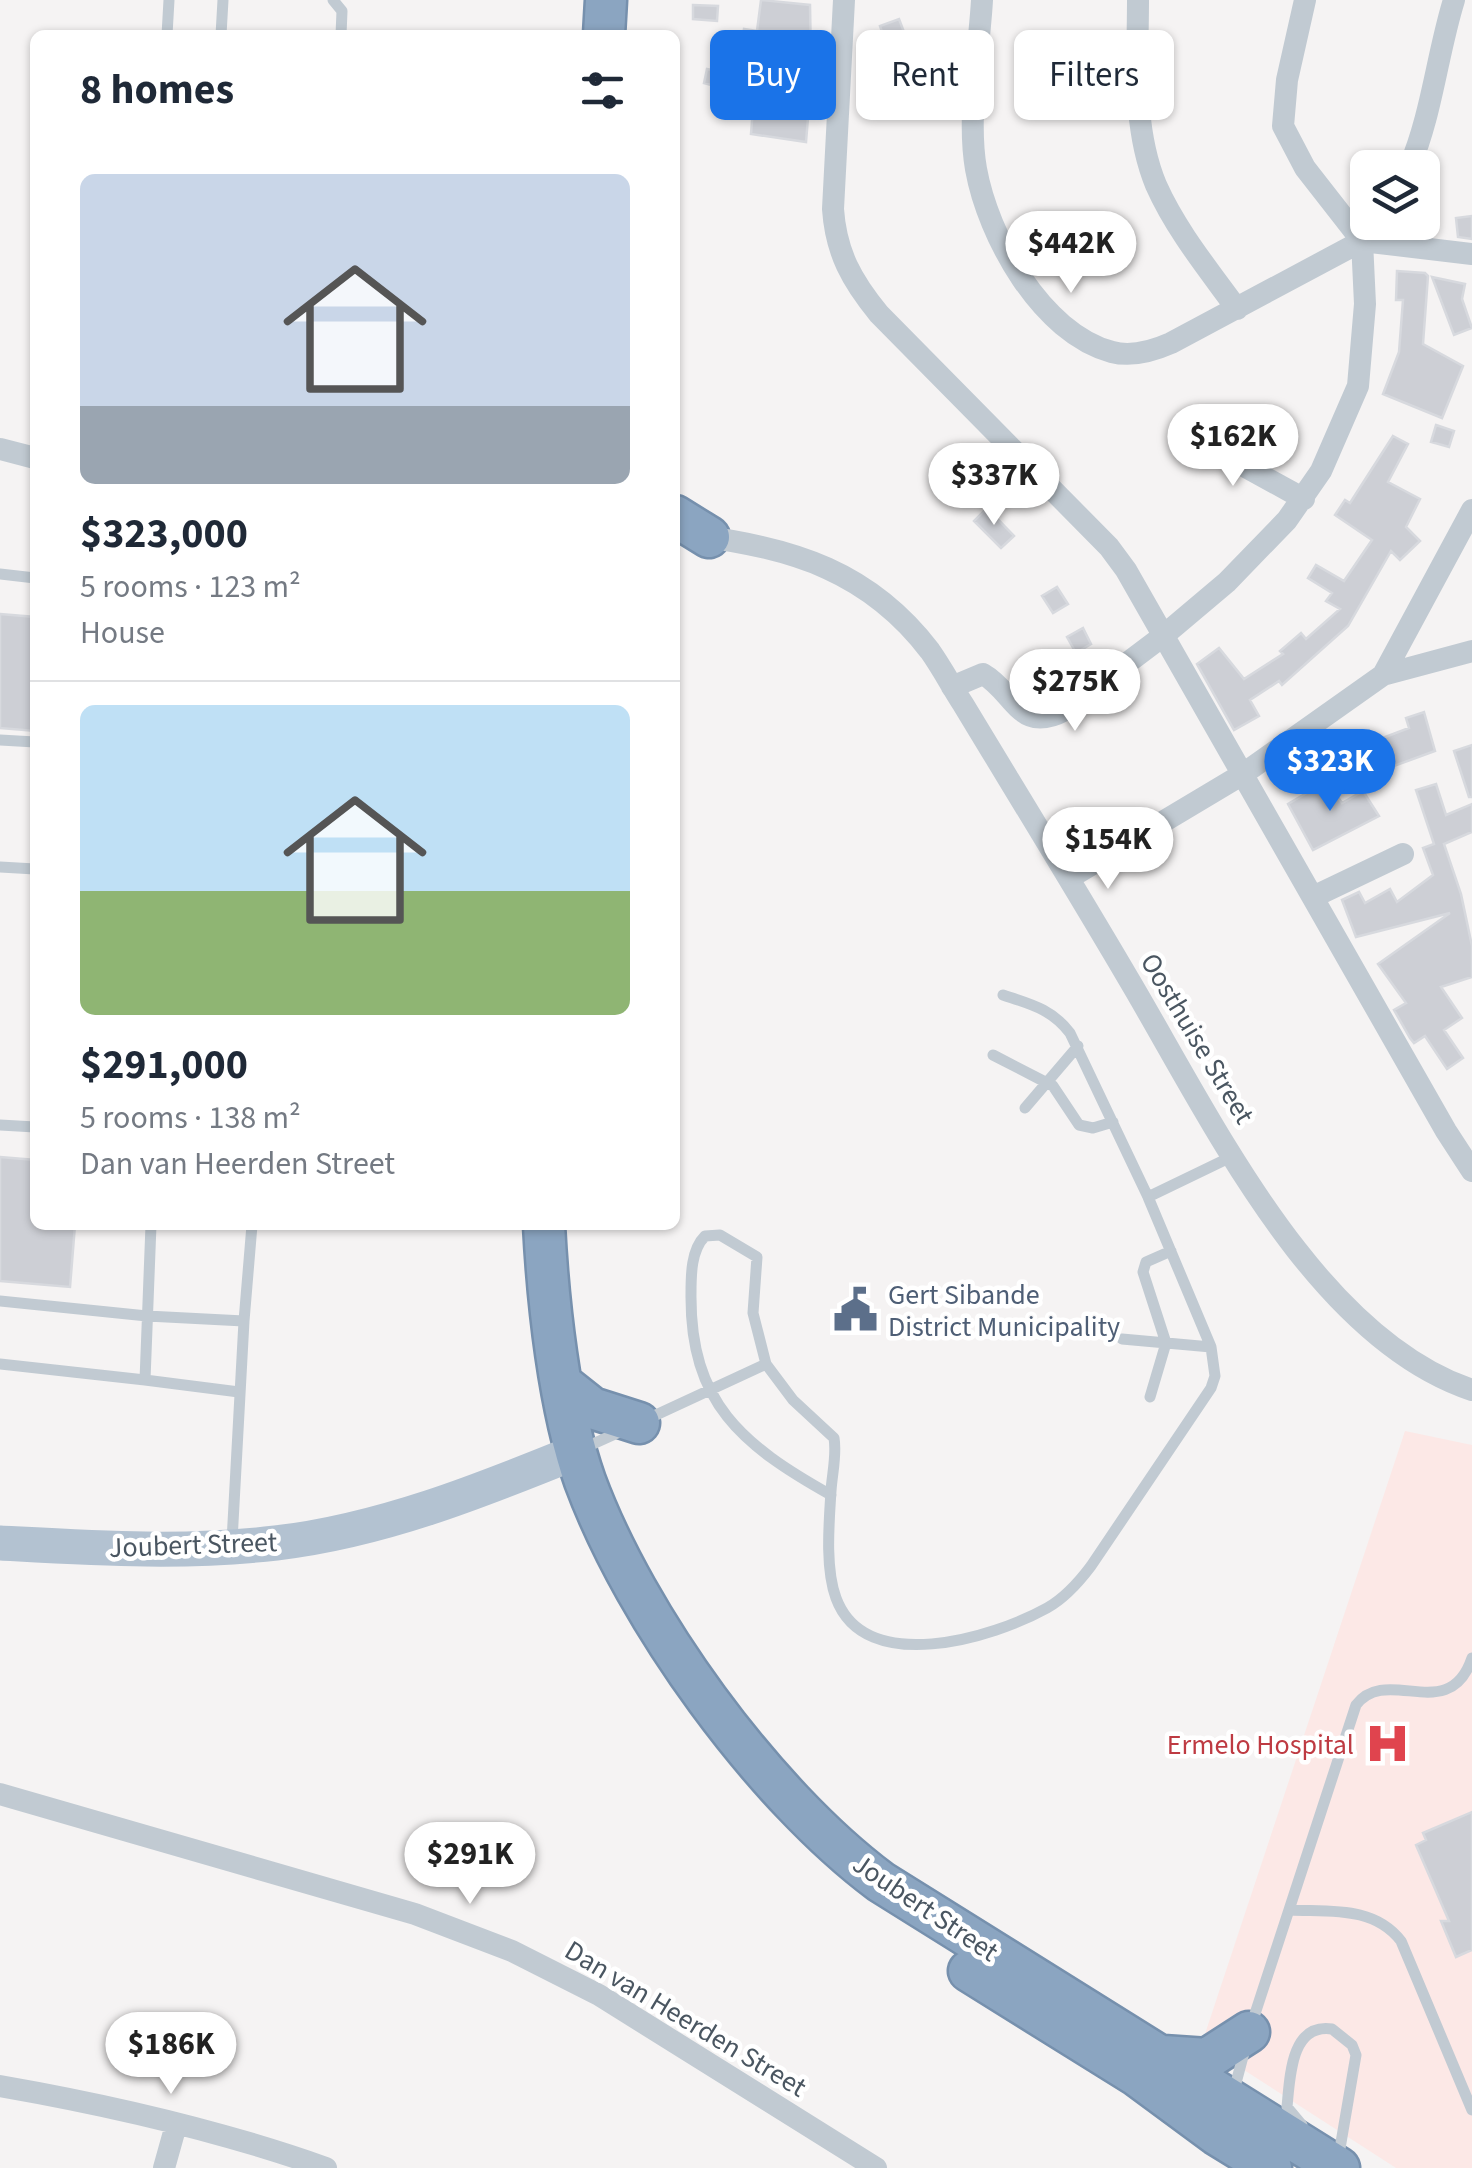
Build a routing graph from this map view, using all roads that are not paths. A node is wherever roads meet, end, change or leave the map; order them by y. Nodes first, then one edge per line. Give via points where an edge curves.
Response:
1 (169, 0) edge
2 (223, 0) edge
3 (333, 0) edge
4 (586, 0) edge
5 (606, 0) edge
6 (844, 0) edge
7 (982, 0) edge
8 (1138, 0) edge
9 (1306, 0) edge
10 (1454, 0) edge
11 (167, 30) edge
12 (220, 30) edge
13 (341, 30) edge
14 (584, 30) edge
15 (604, 30) edge
16 (1415, 150) edge
17 (1362, 242) junction
18 (1472, 254) edge
19 (1236, 309) junction
20 (1186, 434) dead end
21 (0, 449) edge
22 (30, 457) edge
23 (1304, 499) junction
24 (1472, 510) edge
25 (692, 535) edge
26 (0, 574) edge
27 (30, 577) edge
28 (1163, 636) junction
29 (1472, 651) edge
30 (1382, 676) junction
31 (952, 687) junction
32 (0, 740) edge
33 (30, 742) edge
34 (1242, 774) junction
35 (1404, 854) dead end
36 (0, 866) edge
37 (30, 868) edge
38 (1070, 878) junction
39 (1314, 898) junction
40 (1003, 995) dead end
41 (1078, 1046) junction
42 (993, 1055) dead end
43 (1048, 1082) junction
44 (1025, 1108) dead end
45 (1113, 1122) junction
46 (0, 1125) edge
47 (30, 1127) edge
48 (1234, 1156) junction
49 (1472, 1170) edge
50 (1148, 1196) junction
51 (151, 1230) edge
52 (252, 1230) edge
53 (520, 1230) edge
54 (544, 1230) edge
55 (1171, 1251) junction
56 (0, 1302) edge
57 (147, 1316) junction
58 (244, 1321) junction
59 (1122, 1338) dead end
60 (1166, 1343) junction
61 (1211, 1347) junction
62 (0, 1364) edge
63 (766, 1364) junction
64 (145, 1380) junction
65 (563, 1385) junction
66 (709, 1390) junction
67 (1472, 1390) edge
68 (239, 1392) junction
69 (1150, 1397) dead end
70 (639, 1423) junction
71 (566, 1456) junction
72 (831, 1495) junction
73 (0, 1542) edge
74 (232, 1546) junction
75 (1472, 1658) edge
76 (0, 1794) edge
77 (1290, 1910) junction
78 (1250, 2032) junction
79 (1159, 2055) junction
80 (0, 2086) edge
81 (1472, 2110) edge
82 (1223, 2118) junction
83 (176, 2125) junction
84 (1338, 2165) edge
85 (164, 2168) edge
86 (326, 2168) edge
87 (876, 2168) edge
88 (1242, 2168) edge
89 (1272, 2168) edge

1 - 11 lane
2 - 12 lane
3 - 13 lane via 342,11
4 - 14 highway
5 - 15 highway
6 - 28 street via 834,210 837,243 852,278 879,314 1109,547
7 - 19 street via 976,169 1003,248 1033,294 1073,333 1114,353 1154,350
8 - 19 street via 1138,108 1155,182
9 - 17 street via 1286,80 1283,126 1305,168
10 - 16 street
17 - 18 street
17 - 19 street
17 - 23 street via 1358,386
20 - 23 street
21 - 22 street
23 - 28 street via 1227,582
24 - 30 street
25 - 31 street, Oosthuise Street via 810,559 862,586 911,629
26 - 27 lane
28 - 31 street via 1046,719 1025,713 986,675
28 - 34 street
29 - 30 street
30 - 34 street
31 - 38 street, Oosthuise Street
32 - 33 lane
34 - 38 street
34 - 39 street
35 - 39 street
36 - 37 lane
38 - 48 street, Oosthuise Street
39 - 49 street
40 - 41 lane via 1054,1014
41 - 43 lane
41 - 45 lane
42 - 43 lane
43 - 44 lane
43 - 45 lane via 1080,1125
45 - 50 lane
46 - 47 lane
48 - 50 lane
48 - 67 street, Oosthuise Street via 1288,1240 1354,1316 1430,1372
50 - 55 lane
51 - 57 lane
52 - 58 lane
53 - 71 highway via 530,1326
54 - 65 highway
55 - 60 lane via 1146,1262 1143,1272
55 - 61 lane
56 - 57 lane
57 - 58 lane
57 - 64 lane
58 - 68 lane
59 - 60 lane
60 - 61 lane
60 - 69 lane
61 - 72 lane via 1214,1376 1203,1403 1091,1566 1068,1593 1023,1620 909,1645 864,1634 843,1613 832,1583
62 - 64 lane
63 - 66 lane
63 - 66 lane via 753,1313 757,1258 709,1235 695,1255 691,1308
63 - 72 lane via 834,1438
64 - 68 lane
65 - 70 highway via 592,1408
65 - 71 highway
66 - 70 lane
66 - 72 lane via 747,1441
68 - 74 lane
70 - 71 lane
71 - 74 main road, Joubert Street via 399,1517 314,1537
71 - 79 highway, Joubert Street via 646,1607 735,1734 798,1806 881,1882
71 - 82 highway, Joubert Street via 579,1526 643,1649 726,1766 780,1825 900,1926 1136,2076
73 - 74 main road, Joubert Street via 169,1551
75 - 77 lane via 1451,1689 1377,1691 1361,1698
76 - 87 street, Dan van Heerden Street via 415,1914 512,1951 598,1995
77 - 78 lane
77 - 81 lane via 1363,1914 1390,1926
78 - 79 highway via 1208,2059
78 - 82 lane
79 - 82 highway, Joubert Street
80 - 83 street
82 - 84 highway, Joubert Street
82 - 88 highway
82 - 89 highway, Joubert Street
83 - 85 street
83 - 86 street
84 - 84 lane via 1287,2107 1300,2041 1319,2027 1342,2034 1356,2054

